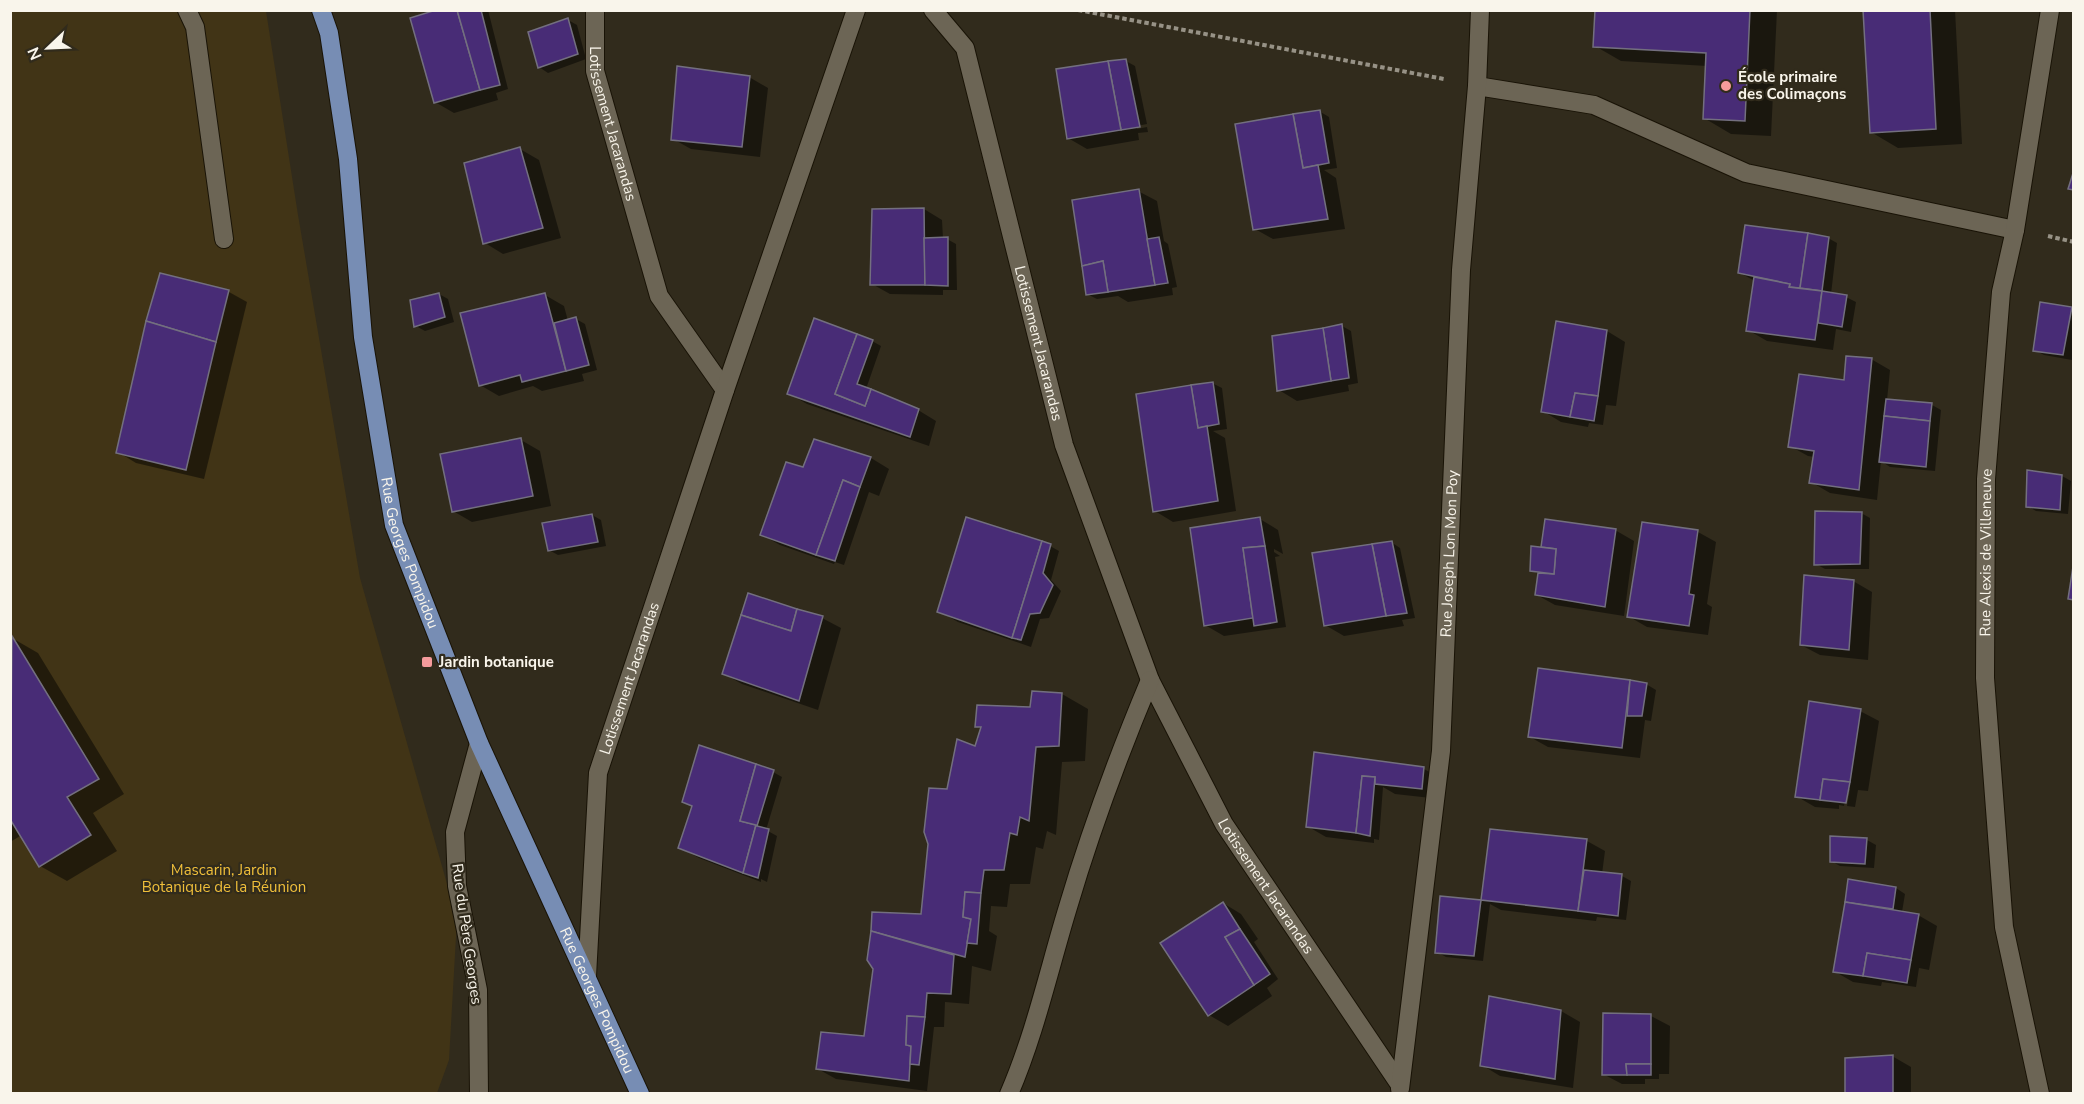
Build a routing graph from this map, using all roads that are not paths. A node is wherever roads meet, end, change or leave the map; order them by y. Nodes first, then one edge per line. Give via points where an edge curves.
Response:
1 (187, 10) edge
2 (321, 10) edge
3 (595, 10) edge
4 (855, 10) edge
5 (933, 10) edge
6 (1480, 10) edge
7 (2050, 10) edge
8 (1477, 86) junction
9 (2015, 230) junction
10 (224, 239) dead end
11 (725, 390) junction
12 (1150, 680) junction
13 (480, 743) junction
14 (587, 976) junction
15 (1400, 1089) edge
16 (479, 1094) edge
17 (639, 1094) edge
18 (1010, 1094) edge
19 (2040, 1094) edge

1 - 10 street via 195,27
2 - 13 main road, Rue Georges Pompidou via 329,33 348,159 363,337 394,525
3 - 11 street, Lotissement Jacarandas via 595,71 658,296
4 - 11 street, Lotissement Jacarandas
5 - 12 street, Lotissement Jacarandas via 965,48 1064,445
6 - 8 street, Rue Joseph Lon Mon Poy
7 - 9 street, Rue Alexis de Villeneuve
8 - 9 street via 1594,105 1746,173
8 - 15 street, Rue Joseph Lon Mon Poy via 1461,270 1441,751
9 - 19 street, Rue Alexis de Villeneuve via 2001,292 1986,479 1985,678 2004,927
11 - 14 street, Lotissement Jacarandas via 598,772
12 - 15 street, Lotissement Jacarandas via 1224,824
12 - 18 street via 1112,772
13 - 14 main road, Rue Georges Pompidou
13 - 16 street, Rue du Père Georges via 455,832 457,886 478,990
14 - 17 main road, Rue Georges Pompidou

